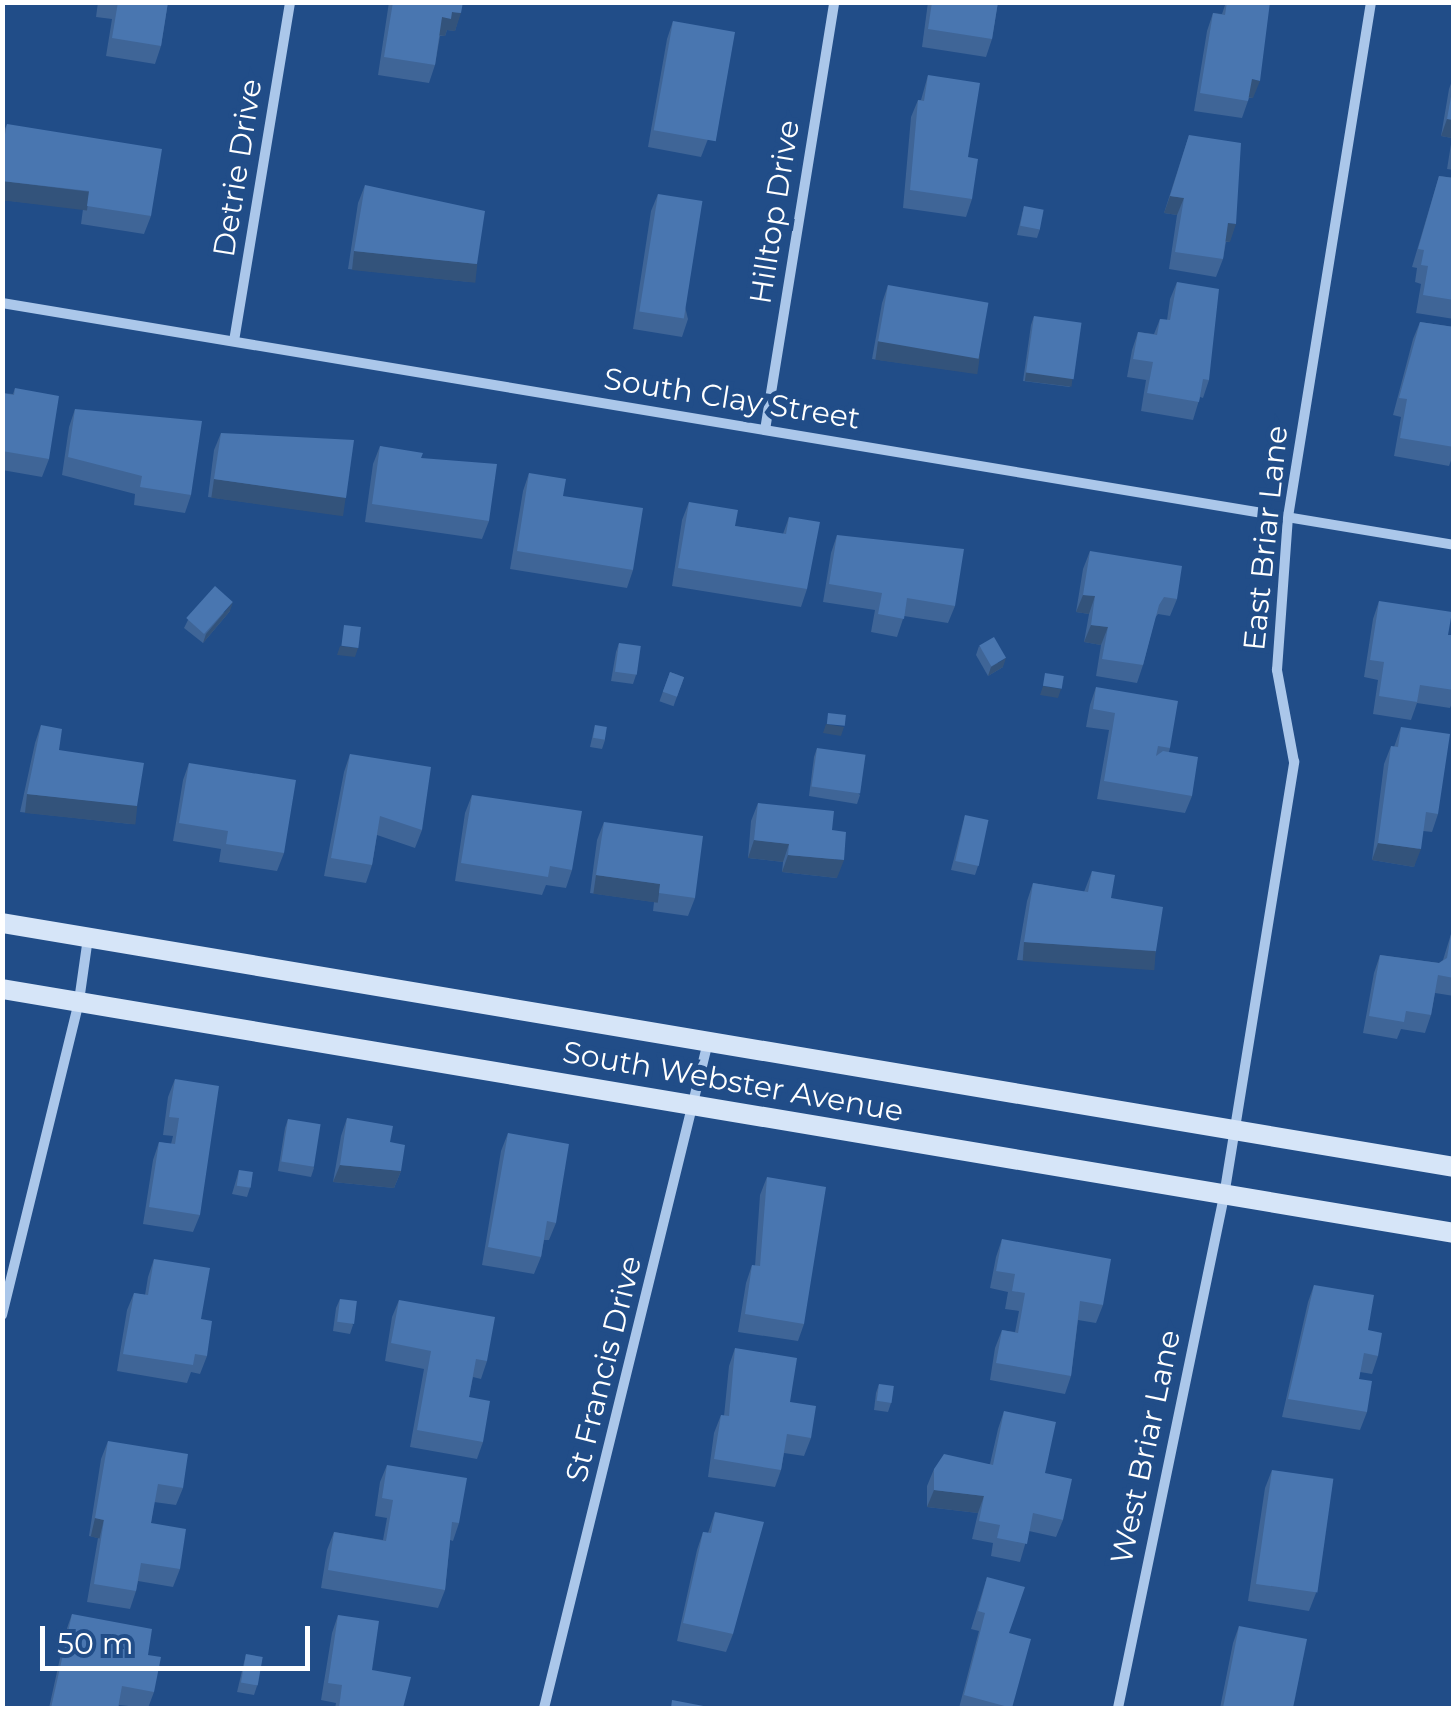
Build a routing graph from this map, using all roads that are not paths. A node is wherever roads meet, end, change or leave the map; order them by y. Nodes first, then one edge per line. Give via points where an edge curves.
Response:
1 (290, 2) edge
2 (834, 2) edge
3 (1371, 2) edge
4 (2, 303) edge
5 (234, 341) junction
6 (765, 430) junction
7 (1288, 517) junction
8 (1454, 544) edge
9 (2, 923) edge
10 (88, 937) junction
11 (2, 988) edge
12 (79, 1001) junction
13 (708, 1041) junction
14 (696, 1106) junction
15 (1234, 1129) junction
16 (1454, 1166) edge
17 (1224, 1196) junction
18 (1454, 1233) edge
19 (2, 1315) edge
20 (544, 1708) edge
21 (1118, 1708) edge

1 - 5 street, Detrie Drive
2 - 6 street, Hilltop Drive
3 - 7 street, East Briar Lane
4 - 5 street, South Clay Street
5 - 6 street, South Clay Street
6 - 7 street, South Clay Street
7 - 8 street, South Clay Street
7 - 15 street, East Briar Lane via 1277,670 1294,762
9 - 10 main road, South Webster Avenue
10 - 12 street
10 - 13 main road, South Webster Avenue
11 - 12 main road, South Webster Avenue
12 - 14 main road, South Webster Avenue
12 - 19 street
13 - 14 street, St Francis Drive
13 - 15 main road, South Webster Avenue
14 - 17 main road, South Webster Avenue
14 - 20 street, St Francis Drive
15 - 16 main road, South Webster Avenue
15 - 17 street, East Briar Lane
17 - 18 main road, South Webster Avenue
17 - 21 street, West Briar Lane

